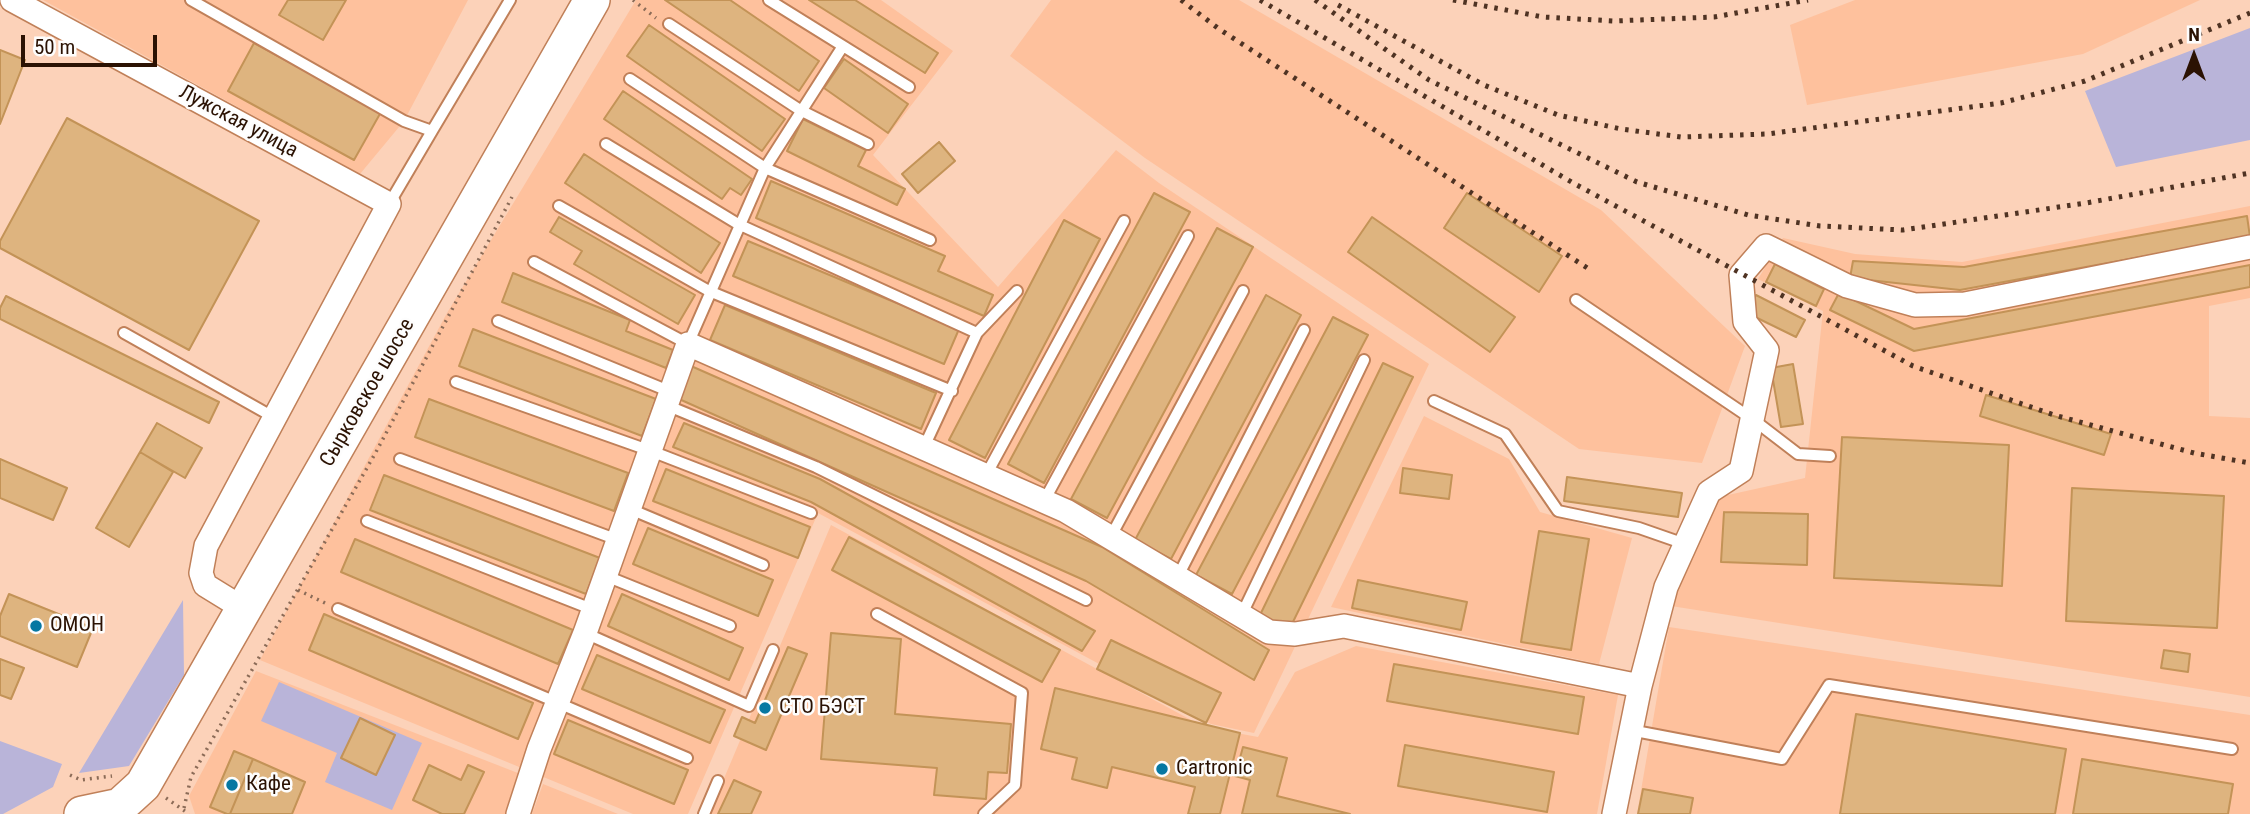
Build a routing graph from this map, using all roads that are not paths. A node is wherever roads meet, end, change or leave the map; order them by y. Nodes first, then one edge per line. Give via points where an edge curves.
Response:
1 (12, 0) edge
2 (191, 0) edge
3 (510, 0) edge
4 (592, 0) edge
5 (769, 0) edge
6 (669, 24) road end
7 (843, 46) junction
8 (630, 79) dead end
9 (909, 87) dead end
10 (800, 110) junction
11 (432, 131) junction
12 (606, 144) dead end
13 (868, 144) dead end
14 (765, 168) junction
15 (389, 204) junction
16 (559, 206) dead end
17 (1124, 221) dead end
18 (738, 224) junction
19 (1188, 236) dead end
20 (930, 240) dead end
21 (2250, 247) edge
22 (534, 262) dead end
23 (1017, 290) dead end
24 (709, 291) junction
25 (1243, 291) dead end
26 (1576, 300) dead end
27 (498, 321) dead end
28 (1304, 330) dead end
29 (124, 333) dead end
30 (977, 333) junction
31 (688, 344) junction
32 (1364, 360) dead end
33 (456, 382) dead end
34 (952, 391) junction
35 (669, 399) junction
36 (1434, 401) dead end
37 (275, 418) junction
38 (1755, 421) junction
39 (924, 447) junction
40 (651, 451) junction
41 (1830, 456) dead end
42 (400, 459) dead end
43 (986, 475) junction
44 (1044, 501) junction
45 (630, 509) junction
46 (811, 513) dead end
47 (367, 521) dead end
48 (1110, 538) junction
49 (618, 540) junction
50 (1685, 544) junction
51 (763, 565) dead end
52 (606, 576) junction
53 (1177, 578) junction
54 (1086, 600) dead end
55 (244, 609) junction
56 (338, 609) road end
57 (594, 610) junction
58 (877, 614) dead end
59 (1241, 616) junction
60 (730, 626) dead end
61 (585, 633) junction
62 (773, 650) dead end
63 (1640, 686) junction
64 (557, 702) junction
65 (1630, 730) junction
66 (2232, 749) dead end
67 (687, 758) dead end
68 (718, 781) dead end
69 (141, 792) edge
70 (82, 814) edge
71 (518, 814) edge
72 (704, 814) edge
73 (984, 814) edge
74 (1614, 814) edge

1 - 15 street, Лужская улица
2 - 11 lane via 404,121
3 - 11 lane
4 - 55 main road, Сырковское шоссе
5 - 7 lane
6 - 10 lane
7 - 9 lane
7 - 10 lane
8 - 14 lane
10 - 13 lane
10 - 14 lane
11 - 15 lane
12 - 18 lane
14 - 18 lane
14 - 20 lane
15 - 37 street
16 - 24 lane
17 - 43 lane
18 - 24 lane
18 - 30 lane
19 - 44 lane
21 - 38 street via 1965,304 1916,305 1847,286 1766,246 1741,275 1745,322 1767,350
22 - 31 lane
23 - 30 lane
24 - 31 lane
24 - 34 lane
25 - 48 lane
26 - 38 lane
27 - 35 lane
28 - 53 lane
29 - 37 lane
30 - 34 lane
31 - 35 street
31 - 39 street
32 - 59 lane
33 - 40 lane
34 - 39 lane
35 - 40 street
35 - 54 lane
36 - 50 lane via 1505,434 1558,511 1639,528
37 - 55 street via 202,560 205,585
38 - 41 lane via 1798,454
38 - 50 street via 1741,471 1709,492
39 - 43 street
40 - 45 street
40 - 46 lane
42 - 49 lane
43 - 44 street
44 - 48 street
45 - 49 street
45 - 51 lane
47 - 57 lane
48 - 53 street
49 - 52 street
50 - 63 street via 1666,587
52 - 57 street
52 - 60 lane
53 - 59 street
55 - 69 main road, Сырковское шоссе
56 - 64 lane
57 - 61 street
58 - 73 lane via 1021,693 1015,785
59 - 63 street via 1269,632 1295,634 1345,626
61 - 62 lane via 749,706
61 - 64 street
63 - 65 street
64 - 67 lane
64 - 71 street
65 - 66 lane via 1782,759 1829,685
65 - 74 street
68 - 72 lane
69 - 70 main road via 120,806

